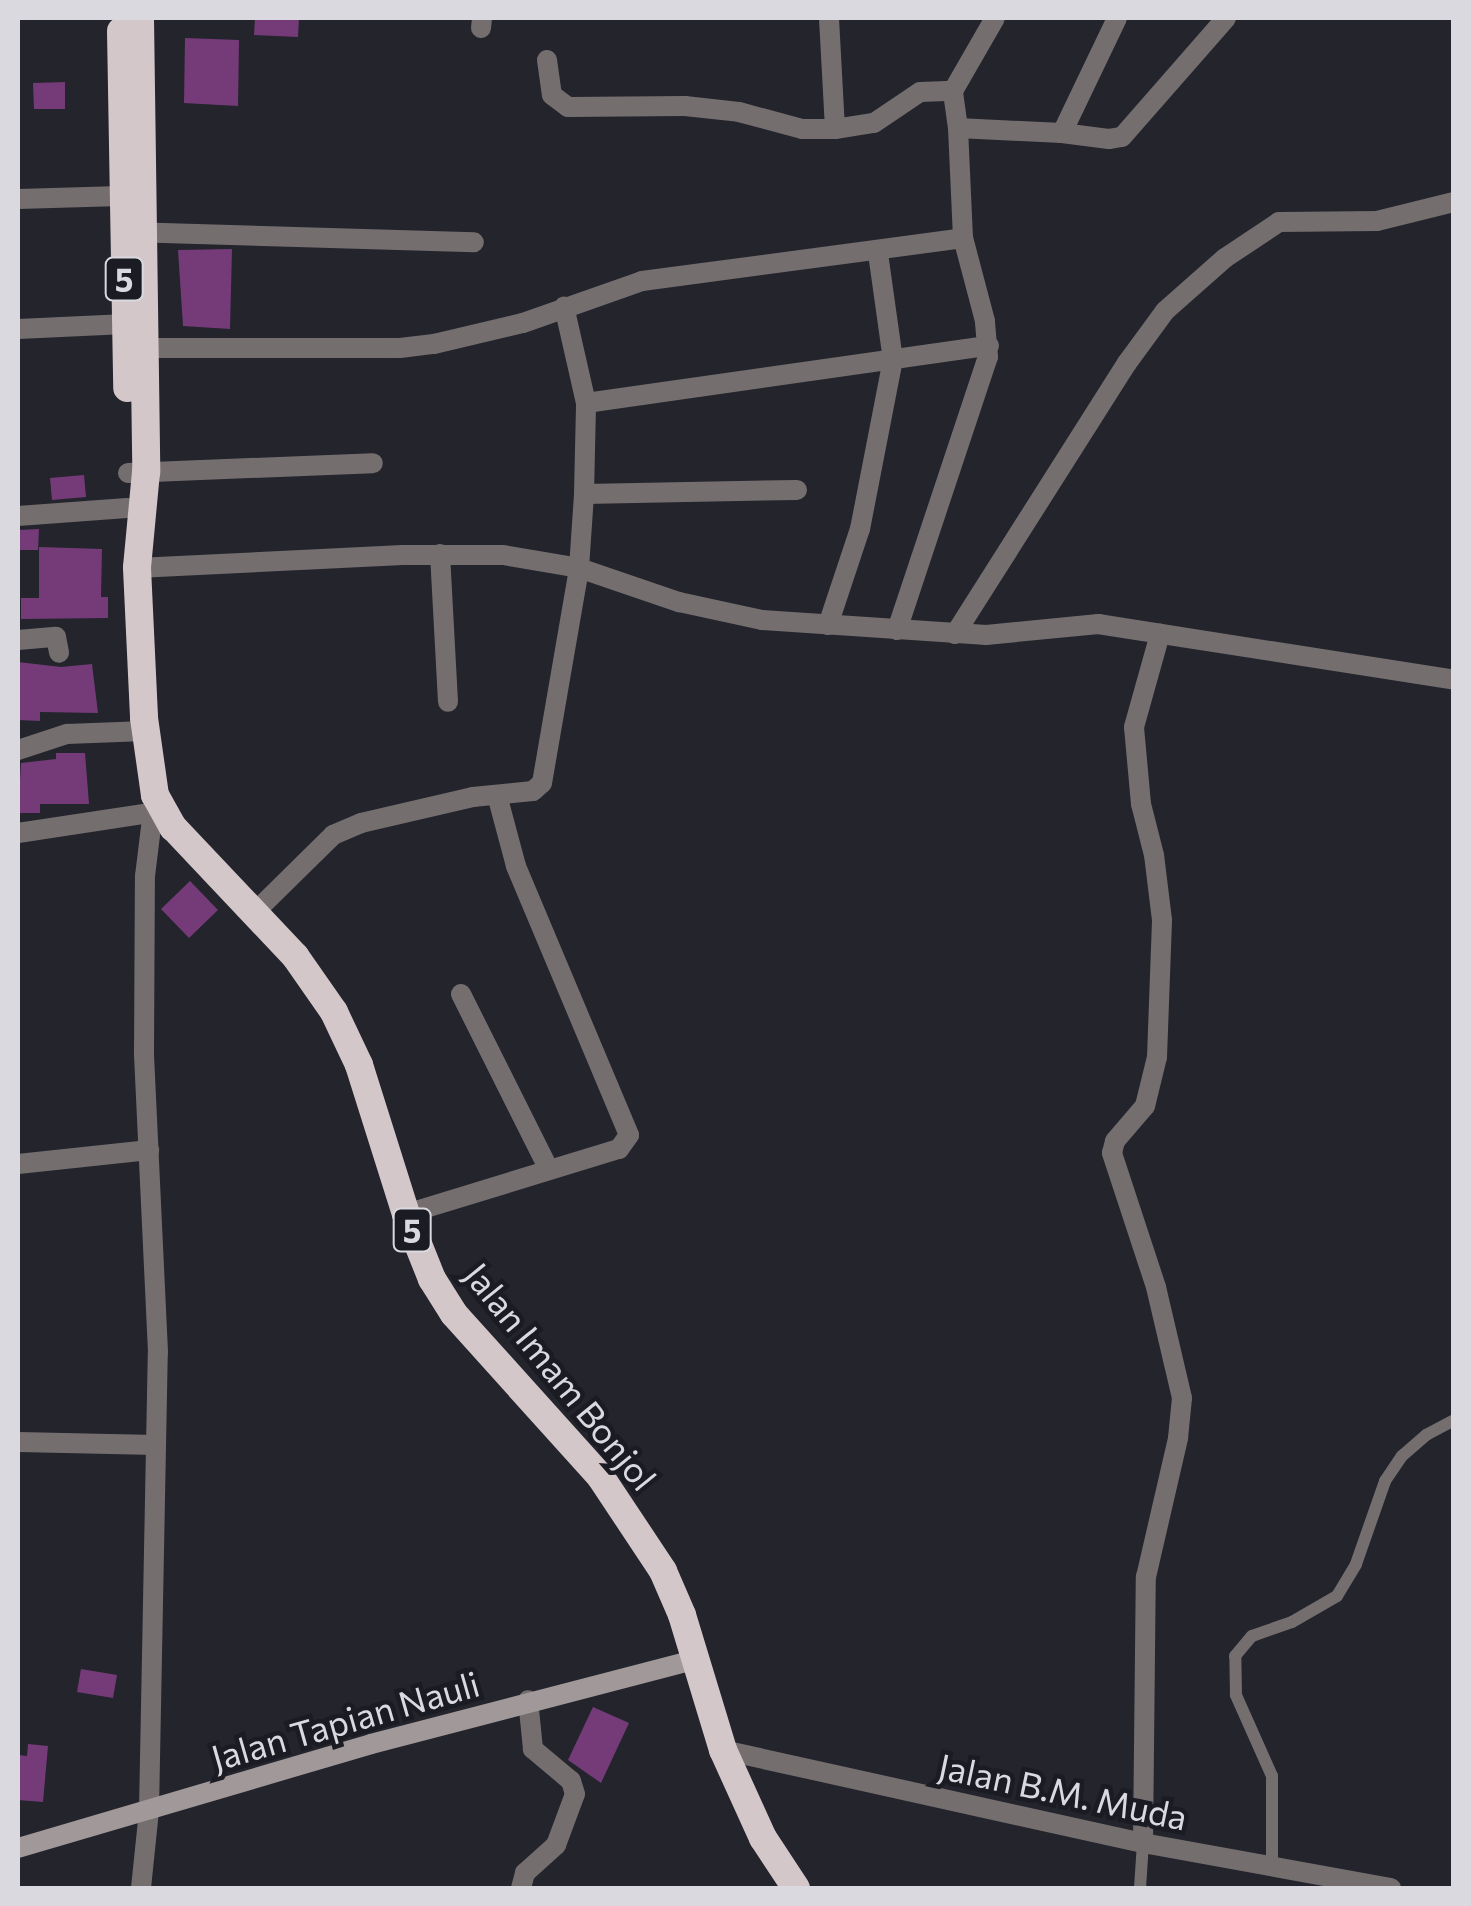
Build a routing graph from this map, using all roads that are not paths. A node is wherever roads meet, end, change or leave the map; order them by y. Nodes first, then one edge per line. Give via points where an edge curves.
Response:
1 (120, 18) edge
2 (140, 18) edge
3 (829, 18) edge
4 (995, 18) edge
5 (1117, 18) edge
6 (1226, 18) edge
7 (547, 60) dead end
8 (953, 92) junction
9 (958, 128) junction
10 (835, 129) junction
11 (1062, 133) junction
12 (121, 196) junction
13 (18, 199) edge
14 (1454, 202) edge
15 (133, 232) junction
16 (963, 238) junction
17 (474, 242) dead end
18 (878, 253) junction
19 (564, 306) junction
20 (18, 329) edge
21 (133, 340) junction
22 (989, 346) junction
23 (893, 360) junction
24 (586, 404) junction
25 (373, 464) dead end
26 (137, 473) junction
27 (797, 490) dead end
28 (584, 494) junction
29 (136, 508) junction
30 (18, 516) edge
31 (440, 554) junction
32 (137, 568) junction
33 (579, 568) junction
34 (828, 625) junction
35 (897, 630) junction
36 (955, 634) junction
37 (1160, 634) junction
38 (18, 640) edge
39 (59, 653) dead end
40 (1454, 680) edge
41 (448, 702) dead end
42 (145, 731) junction
43 (18, 750) edge
44 (497, 795) junction
45 (153, 804) junction
46 (18, 833) edge
47 (255, 912) junction
48 (462, 994) dead end
49 (149, 1150) junction
50 (18, 1164) edge
51 (548, 1168) junction
52 (406, 1214) junction
53 (1454, 1420) edge
54 (18, 1442) edge
55 (156, 1445) junction
56 (693, 1660) junction
57 (528, 1700) junction
58 (723, 1750) junction
59 (150, 1811) junction
60 (1142, 1842) junction
61 (18, 1848) edge
62 (1272, 1867) junction
63 (141, 1888) edge
64 (521, 1888) edge
65 (796, 1888) edge
66 (1140, 1888) edge
67 (1391, 1888) edge

1 - 12 highway, Jalan Imam Bonjol / 5
2 - 15 highway, Jalan Imam Bonjol / 5
3 - 10 street
4 - 8 street
5 - 11 street
6 - 11 street via 1122,137
7 - 10 street via 552,96 568,106 685,106
8 - 9 street
8 - 10 street via 920,92 874,123
9 - 11 street
9 - 16 street
12 - 13 street
12 - 15 highway, Jalan Imam Bonjol / 5
14 - 36 street via 1376,221 1279,222 1225,258 1165,311 1127,363
15 - 17 street
15 - 21 highway, Jalan Imam Bonjol / 5
16 - 18 street
16 - 22 street
18 - 19 street via 642,281
18 - 23 street
19 - 21 street via 464,340 400,348
19 - 24 street
20 - 21 street
21 - 26 highway, Jalan Imam Bonjol / 5
22 - 23 street
22 - 35 street
23 - 24 street
23 - 34 street via 860,529
24 - 28 street
25 - 26 street
26 - 29 highway, Jalan Imam Bonjol / 5
27 - 28 street
28 - 33 street
29 - 30 street
29 - 32 highway, Jalan Imam Bonjol / 5
31 - 32 street
31 - 33 street via 502,555
31 - 41 street
32 - 42 highway, Jalan Imam Bonjol / 5
33 - 34 street via 722,613
33 - 44 street via 542,783 532,792
34 - 35 street
35 - 36 street
36 - 37 street via 1073,624
37 - 40 street
37 - 60 street via 1134,727 1162,920 1157,1057 1145,1106 1112,1152 1156,1286 1182,1398 1146,1577
38 - 39 street via 56,637
42 - 43 street via 67,734
42 - 45 highway, Jalan Imam Bonjol / 5
44 - 47 street via 333,834
44 - 51 street via 516,866 630,1129 619,1149
45 - 46 street
45 - 47 highway, Jalan Imam Bonjol / 5
45 - 49 street via 144,935
47 - 52 highway, Jalan Imam Bonjol / 5 via 334,1012 358,1064
48 - 51 street
49 - 50 street
49 - 55 street
51 - 52 street
52 - 56 highway, Jalan Imam Bonjol / 5 via 454,1314 600,1476 636,1527 682,1615
53 - 62 lane via 1402,1456 1385,1481 1356,1564 1337,1596 1252,1636 1236,1656 1236,1695 1272,1776
54 - 55 street
55 - 59 street
56 - 57 main road, Jalan Tapian Nauli
56 - 58 highway, Jalan Imam Bonjol / 5
57 - 59 main road, Jalan Tapian Nauli
57 - 64 street via 533,1749 571,1781 574,1794 556,1845 526,1873
58 - 60 street, Jalan B.M. Muda
58 - 65 highway, Jalan Imam Bonjol / 5 via 762,1838
59 - 61 main road, Jalan Tapian Nauli
59 - 63 street
60 - 62 street, Jalan B.M. Muda
60 - 66 lane
62 - 67 street, Jalan B.M. Muda

